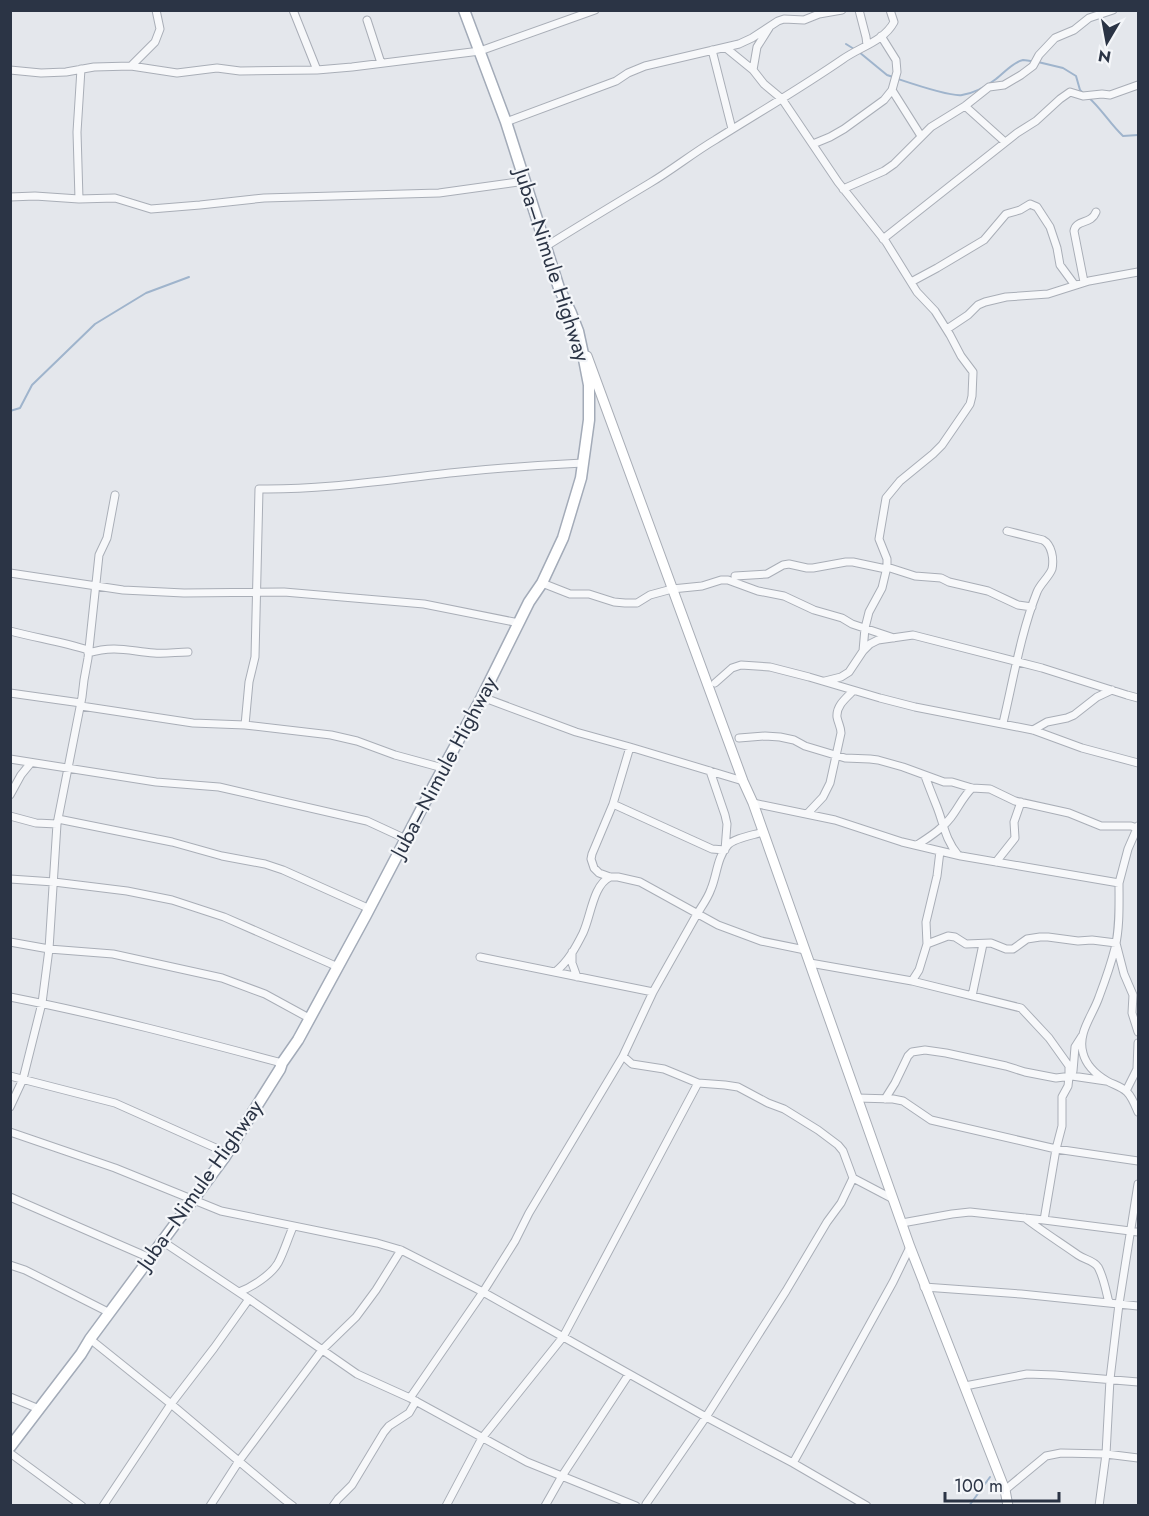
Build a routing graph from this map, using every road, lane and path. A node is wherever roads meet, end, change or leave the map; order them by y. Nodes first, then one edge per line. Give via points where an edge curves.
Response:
1 (156, 10) edge
2 (293, 10) edge
3 (464, 10) edge
4 (843, 10) edge
5 (859, 10) edge
6 (890, 10) edge
7 (1113, 10) edge
8 (594, 11) edge
9 (819, 12) edge
10 (367, 20) dead end
11 (770, 26) junction
12 (881, 36) junction
13 (867, 45) junction
14 (726, 48) junction
15 (712, 50) junction
16 (480, 51) junction
17 (381, 63) junction
18 (131, 66) junction
19 (81, 69) junction
20 (10, 70) edge
21 (317, 70) junction
22 (753, 70) junction
23 (1138, 85) edge
24 (892, 90) junction
25 (782, 99) junction
26 (964, 106) junction
27 (506, 122) junction
28 (732, 129) junction
29 (921, 136) junction
30 (1005, 142) junction
31 (813, 144) junction
32 (525, 181) junction
33 (843, 189) junction
34 (10, 197) edge
35 (79, 199) junction
36 (1096, 212) dead end
37 (883, 238) junction
38 (544, 247) dead end
39 (1138, 272) edge
40 (910, 282) junction
41 (1084, 282) junction
42 (1074, 284) junction
43 (947, 329) junction
44 (578, 331) junction
45 (583, 463) junction
46 (115, 495) dead end
47 (1006, 531) dead end
48 (887, 568) junction
49 (10, 573) edge
50 (735, 576) dead end
51 (542, 582) junction
52 (95, 586) junction
53 (672, 589) junction
54 (256, 592) junction
55 (1032, 607) junction
56 (519, 623) junction
57 (865, 628) junction
58 (10, 632) edge
59 (894, 638) junction
60 (88, 651) junction
61 (863, 651) junction
62 (188, 652) dead end
63 (1017, 662) junction
64 (823, 681) junction
65 (715, 683) dead end
66 (1112, 690) junction
67 (853, 691) junction
68 (10, 693) edge
69 (482, 697) junction
70 (1138, 698) edge
71 (81, 704) junction
72 (1003, 723) junction
73 (245, 725) junction
74 (1034, 730) junction
75 (739, 738) dead end
76 (630, 747) junction
77 (836, 755) junction
78 (10, 759) edge
79 (1138, 762) edge
80 (30, 764) junction
81 (443, 768) junction
82 (67, 769) junction
83 (710, 771) junction
84 (925, 776) junction
85 (743, 781) junction
86 (972, 788) junction
87 (10, 795) edge
88 (1021, 802) junction
89 (753, 803) junction
90 (613, 804) junction
91 (807, 814) junction
92 (10, 816) edge
93 (57, 821) junction
94 (943, 826) junction
95 (1138, 826) edge
96 (763, 832) junction
97 (406, 839) junction
98 (917, 845) junction
99 (725, 850) junction
100 (940, 851) junction
101 (958, 855) junction
102 (996, 862) junction
103 (594, 868) junction
104 (610, 878) junction
105 (10, 879) edge
106 (54, 882) junction
107 (1119, 883) junction
108 (596, 893) junction
109 (370, 909) junction
110 (697, 914) junction
111 (10, 942) edge
112 (1116, 943) junction
113 (927, 944) junction
114 (983, 944) junction
115 (49, 949) junction
116 (805, 950) junction
117 (572, 952) junction
118 (480, 957) dead end
119 (810, 963) junction
120 (338, 967) junction
121 (555, 972) junction
122 (577, 976) junction
123 (912, 981) junction
124 (653, 992) junction
125 (972, 996) junction
126 (10, 998) edge
127 (42, 1004) junction
128 (309, 1018) junction
129 (1138, 1032) edge
130 (1083, 1035) junction
131 (1138, 1043) edge
132 (623, 1056) junction
133 (282, 1063) junction
134 (10, 1076) edge
135 (1071, 1077) junction
136 (23, 1079) junction
137 (1108, 1082) junction
138 (698, 1083) junction
139 (1126, 1091) junction
140 (857, 1098) junction
141 (885, 1099) junction
142 (10, 1107) edge
143 (1138, 1112) edge
144 (10, 1132) edge
145 (1056, 1149) junction
146 (227, 1153) junction
147 (1138, 1161) edge
148 (853, 1178) junction
149 (1138, 1184) edge
150 (10, 1197) edge
151 (893, 1199) junction
152 (194, 1200) junction
153 (1025, 1218) junction
154 (1044, 1220) junction
155 (902, 1223) junction
156 (293, 1227) junction
157 (1135, 1232) edge
158 (162, 1241) junction
159 (910, 1246) junction
160 (401, 1250) junction
161 (150, 1258) junction
162 (10, 1265) edge
163 (924, 1287) junction
164 (239, 1292) junction
165 (483, 1292) junction
166 (249, 1299) junction
167 (1109, 1303) junction
168 (1119, 1304) junction
169 (1138, 1306) edge
170 (110, 1313) junction
171 (563, 1337) junction
172 (90, 1339) junction
173 (322, 1350) junction
174 (629, 1374) junction
175 (1110, 1379) junction
176 (1138, 1382) edge
177 (965, 1386) junction
178 (10, 1397) edge
179 (413, 1400) junction
180 (171, 1404) junction
181 (39, 1409) junction
182 (706, 1417) junction
183 (482, 1438) junction
184 (10, 1447) edge
185 (10, 1453) edge
186 (1106, 1454) junction
187 (1138, 1458) edge
188 (239, 1461) junction
189 (793, 1463) junction
190 (562, 1476) junction
191 (1005, 1490) junction
192 (286, 1503) edge
193 (646, 1504) edge
194 (865, 1505) edge
195 (82, 1506) edge
196 (102, 1506) edge
197 (210, 1506) edge
198 (293, 1506) edge
199 (333, 1506) edge
200 (446, 1506) edge
201 (545, 1506) edge
202 (636, 1506) edge
203 (1008, 1506) edge
204 (1099, 1506) edge

1 - 18 street via 160,28 155,42
2 - 21 street
3 - 16 main road, Juba–Nimule Highway
4 - 9 street
5 - 13 street
6 - 12 street via 894,22
7 - 26 street via 1089,18 1055,38 1022,75 1004,85 989,87
8 - 16 street
9 - 11 street via 804,20 784,19
10 - 17 street
11 - 14 street
11 - 22 street via 757,47
12 - 13 street
12 - 24 street via 896,60
13 - 25 street
14 - 15 street
14 - 22 street
15 - 27 street via 645,66 616,81
15 - 28 street
16 - 17 street
16 - 27 main road, Juba–Nimule Highway
17 - 21 street
18 - 19 street
18 - 21 street via 177,73 217,68
19 - 20 street via 40,73
19 - 35 street via 77,132
22 - 25 street
23 - 30 street via 1110,95 1083,96 1070,92
24 - 29 street
24 - 31 street via 844,129
25 - 28 street
25 - 31 street
26 - 29 street
26 - 30 street
27 - 32 main road, Juba–Nimule Highway
28 - 38 street
29 - 33 street via 884,171
30 - 37 street
31 - 33 street
32 - 35 street via 439,193 264,198 151,209 115,198
32 - 44 main road, Juba–Nimule Highway via 559,288
33 - 37 street
34 - 35 street
36 - 41 street via 1090,220 1074,226
37 - 40 street
39 - 41 street
40 - 42 street via 973,248 1006,214 1030,204 1037,207 1050,227 1060,265
40 - 43 street
41 - 42 street
42 - 43 street via 1048,294 983,303
43 - 48 street via 973,372 972,396 942,445 886,498 879,539
44 - 45 main road, Juba–Nimule Highway via 589,385
44 - 53 main road
45 - 51 main road, Juba–Nimule Highway via 563,538
45 - 54 street via 345,486 259,489
46 - 52 street
47 - 55 street via 1043,540 1050,546 1052,570 1037,591
48 - 50 street via 854,562 813,568 789,564 767,574
48 - 55 street via 940,578
48 - 57 street
49 - 52 street
51 - 53 street via 570,594 589,594 625,603 637,603
51 - 56 main road, Juba–Nimule Highway
52 - 54 street via 184,593
52 - 60 street
53 - 57 street via 728,580 784,596
53 - 85 main road
54 - 56 street via 424,604
54 - 73 street via 255,657
55 - 63 street
56 - 69 main road, Juba–Nimule Highway
57 - 59 street
57 - 61 street
58 - 60 street
59 - 61 street via 878,640
59 - 63 street via 913,635
60 - 62 street via 114,648
60 - 71 street
61 - 64 street via 849,672
63 - 66 street
63 - 72 street
64 - 65 street via 770,667 741,665
64 - 67 street
66 - 70 street
66 - 74 street via 1074,715
67 - 72 street
67 - 77 street via 838,710 841,733
68 - 71 street
69 - 76 street via 576,732
69 - 81 main road, Juba–Nimule Highway
71 - 73 street via 193,723
71 - 82 street
72 - 74 street
73 - 81 street via 331,735
74 - 79 street via 1082,748
75 - 77 street via 780,737
76 - 83 street
76 - 90 street
77 - 84 street via 878,760
77 - 91 street via 831,783
78 - 80 street
80 - 82 street
80 - 87 street
81 - 97 main road, Juba–Nimule Highway
82 - 93 street
82 - 97 street via 219,787 367,821
83 - 85 street
83 - 99 street via 727,824
84 - 86 street
84 - 94 street
85 - 89 main road
86 - 88 street via 990,789
86 - 94 street
88 - 95 street via 1069,813 1101,826
88 - 102 street via 1014,822 1015,838
89 - 91 street
89 - 96 main road
90 - 99 street via 712,849
90 - 103 street via 592,854
91 - 98 street
92 - 93 street via 36,823
93 - 106 street
93 - 109 street via 266,864
94 - 98 street
94 - 101 street
95 - 107 street
96 - 99 street via 733,841
96 - 116 main road
97 - 109 main road, Juba–Nimule Highway
98 - 100 street
99 - 110 street via 712,888
100 - 101 street
100 - 113 street via 926,922
101 - 102 street
102 - 107 street
103 - 104 street
103 - 108 street
104 - 108 street
104 - 110 street via 639,882
105 - 106 street
106 - 115 street
106 - 120 street via 172,900 224,917
107 - 112 street
108 - 117 street
109 - 120 main road, Juba–Nimule Highway
110 - 116 street via 761,941
110 - 124 street
111 - 115 street
112 - 114 street via 1048,937 1027,939 1010,950
112 - 129 street via 1133,995 1132,1013
112 - 130 street
113 - 114 street via 948,936 966,944
113 - 123 street
114 - 125 street
115 - 127 street
115 - 128 street via 113,954 222,978 265,994
116 - 119 main road
117 - 121 street
117 - 122 street
118 - 121 street
119 - 123 street
119 - 140 main road
120 - 128 main road, Juba–Nimule Highway
121 - 122 street
122 - 124 street
123 - 125 street
124 - 132 street
125 - 135 street via 1021,1008 1049,1038 1069,1066
126 - 127 street
127 - 133 street
127 - 136 street
128 - 133 main road, Juba–Nimule Highway
130 - 135 street via 1075,1047
130 - 137 street via 1083,1054 1088,1065
131 - 139 street via 1137,1069
132 - 138 street via 632,1064 664,1069
132 - 165 street
133 - 146 main road, Juba–Nimule Highway
134 - 136 street
135 - 137 street
135 - 141 street via 1056,1078 918,1050 908,1056
135 - 145 street via 1062,1097 1062,1126
136 - 142 street
136 - 146 street via 115,1103
137 - 139 street
138 - 148 street via 738,1087 784,1109 834,1141 843,1151
138 - 171 street
139 - 143 street
140 - 141 street
140 - 151 main road
141 - 145 street via 903,1101 931,1120
144 - 152 street
145 - 147 street
145 - 154 street
146 - 152 main road, Juba–Nimule Highway
148 - 151 street
148 - 182 street
149 - 157 street
150 - 161 street
151 - 155 main road
152 - 156 street via 230,1214
152 - 158 main road, Juba–Nimule Highway
153 - 154 street
153 - 155 street via 970,1212
153 - 167 street via 1097,1266
154 - 157 street
155 - 159 main road
156 - 160 street
156 - 164 street via 274,1269
157 - 168 street
158 - 161 main road, Juba–Nimule Highway
158 - 164 street
159 - 163 main road
159 - 189 street
160 - 165 street
160 - 173 street via 356,1317
161 - 170 main road, Juba–Nimule Highway
162 - 170 street
163 - 167 street
163 - 177 main road
164 - 166 street
165 - 171 street
165 - 179 street
166 - 173 street
166 - 180 street
167 - 168 street
168 - 169 street
168 - 175 street
170 - 172 main road, Juba–Nimule Highway
171 - 174 street
171 - 183 street
172 - 180 street
172 - 181 main road, Juba–Nimule Highway
173 - 179 street via 357,1374
173 - 188 street
174 - 182 street
174 - 190 street
175 - 176 street
175 - 177 street via 1027,1374
175 - 186 street
177 - 191 main road
178 - 181 street
179 - 183 street
179 - 199 street via 409,1413 384,1432 352,1485
180 - 188 street
180 - 196 street
181 - 184 main road, Juba–Nimule Highway
182 - 189 street
182 - 193 street
183 - 190 street
183 - 200 street
185 - 195 street
186 - 187 street
186 - 191 street via 1046,1456
186 - 204 street
188 - 192 street
188 - 197 street
189 - 194 street
190 - 201 street
190 - 202 street
191 - 203 main road
192 - 198 street

